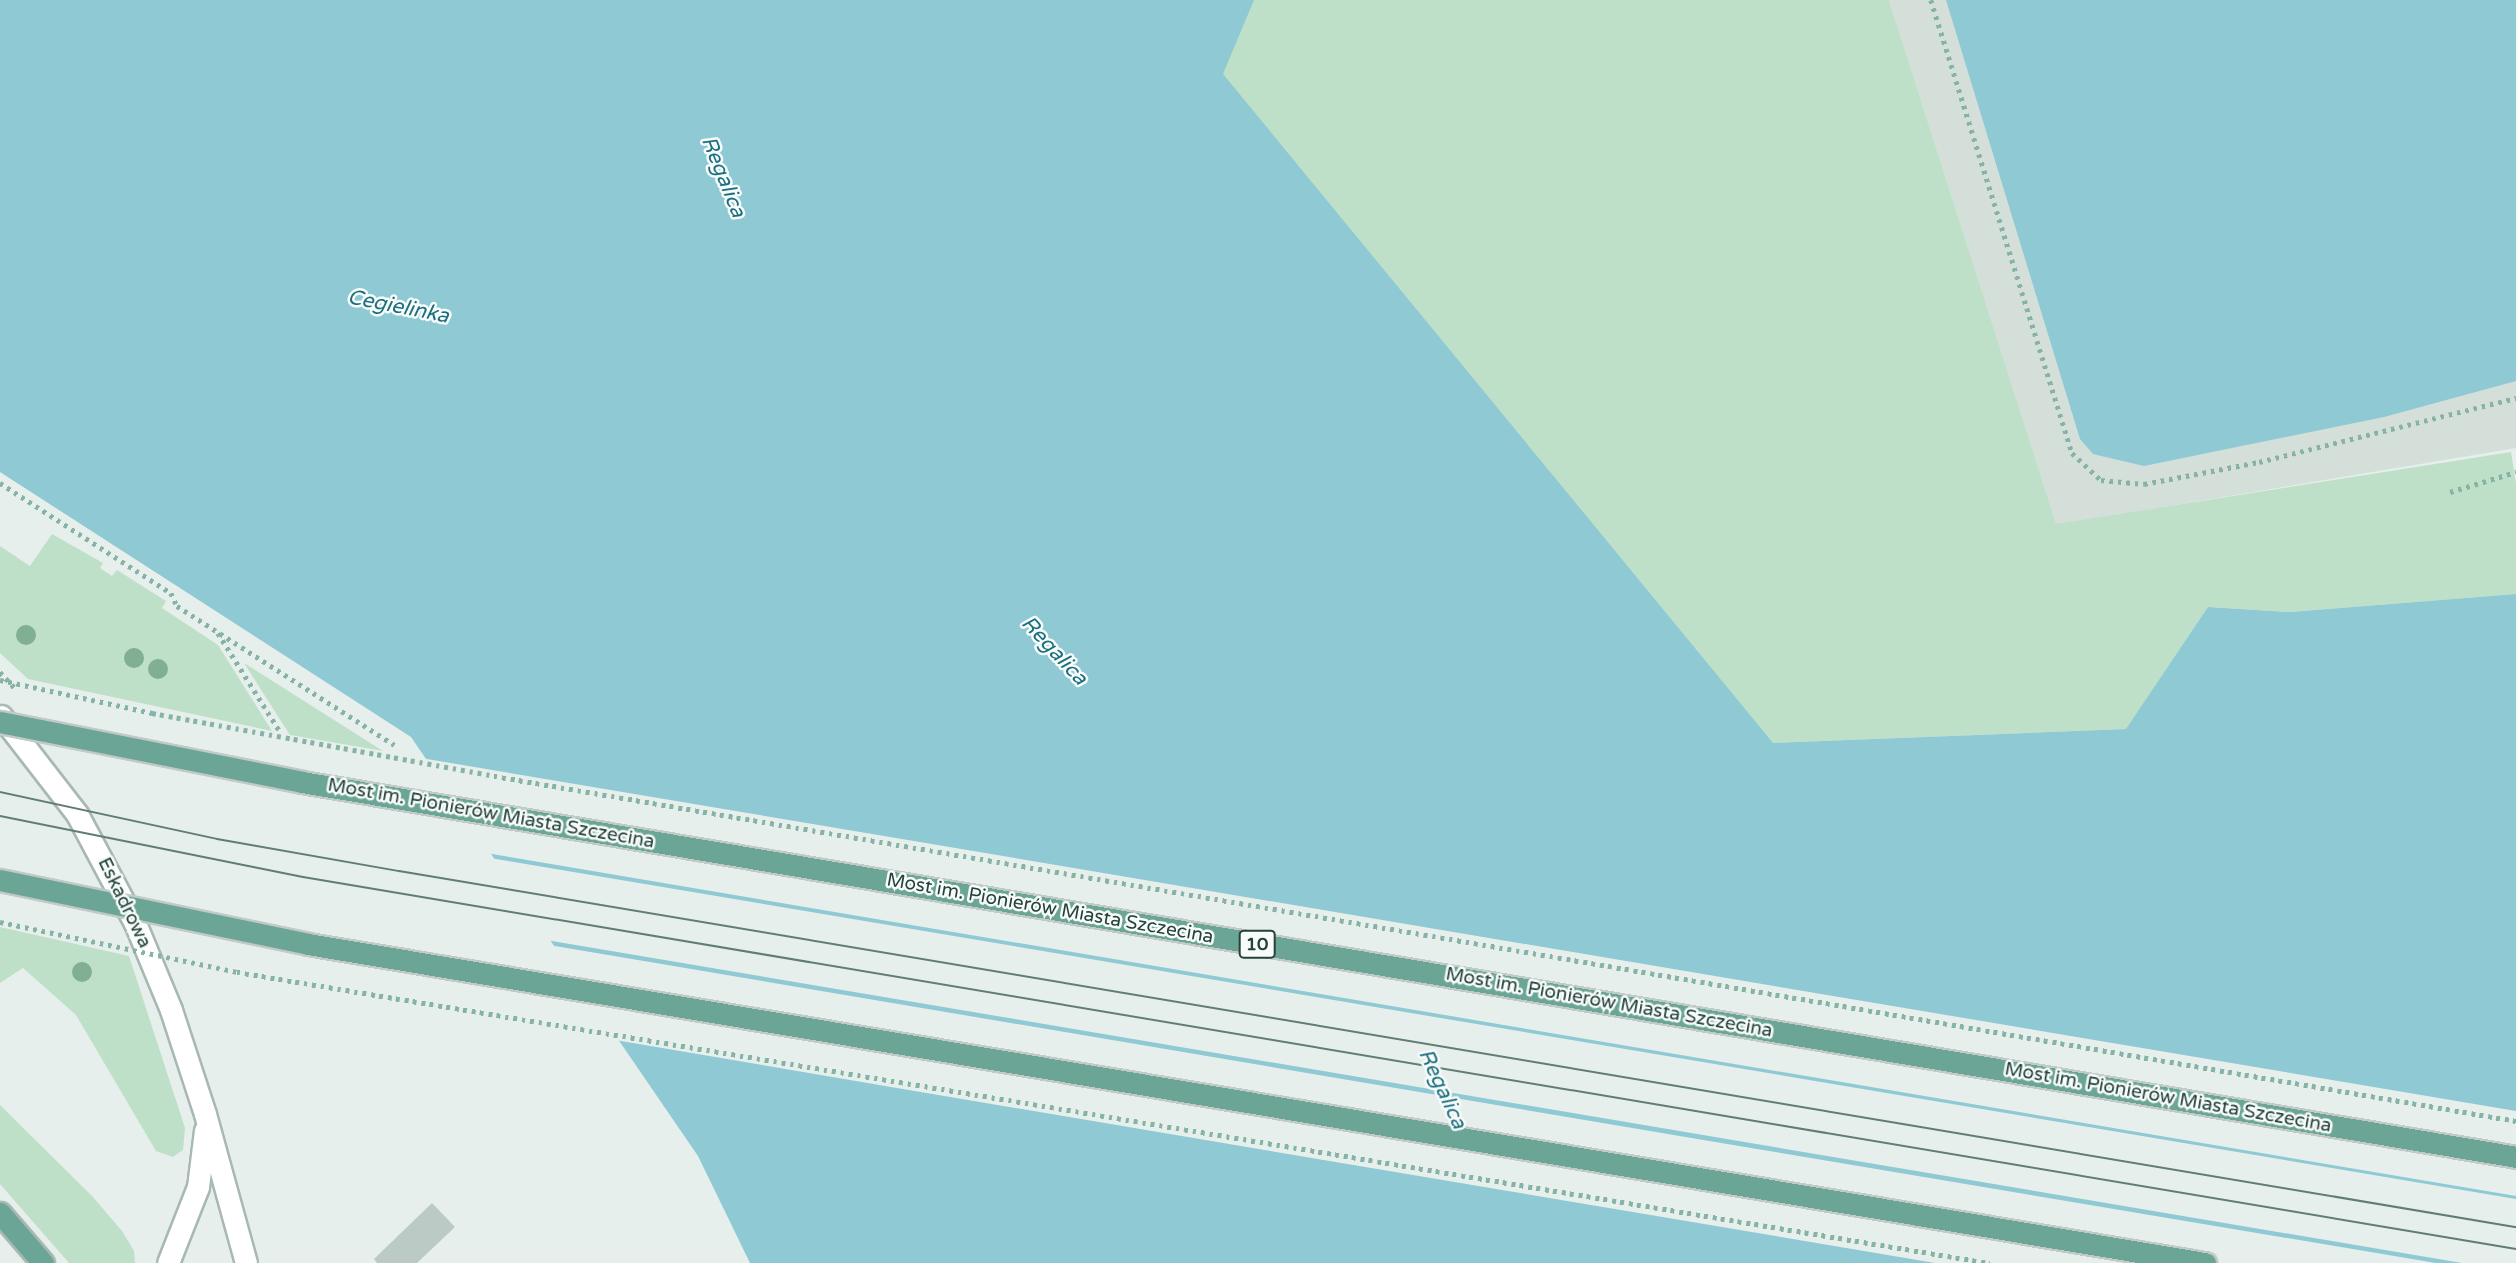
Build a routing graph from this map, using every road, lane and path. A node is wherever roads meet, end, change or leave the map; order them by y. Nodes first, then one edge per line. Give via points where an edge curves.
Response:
1 (1931, 0) edge
2 (2516, 398) edge
3 (2516, 472) edge
4 (0, 483) edge
5 (2450, 492) dead end
6 (216, 631) junction
7 (0, 680) edge
8 (0, 714) edge
9 (0, 722) edge
10 (281, 733) dead end
11 (394, 745) dead end
12 (0, 880) edge
13 (0, 922) edge
14 (205, 1114) junction
15 (2516, 1121) edge
16 (2516, 1157) edge
17 (0, 1213) edge
18 (43, 1263) edge
19 (168, 1263) edge
20 (246, 1263) edge
21 (1990, 1263) edge
22 (2205, 1263) edge

1 - 2 path via 2072,453 2101,480 2144,484 2259,462
3 - 5 path
4 - 6 path via 171,593 177,606
6 - 10 path
6 - 11 path
7 - 15 path, bridge via 495,776
8 - 14 street, Eskadrowa via 60,788 115,881 155,967
9 - 16 main road, Most im. Pionierów Miasta Szczecina / 10, bridge via 302,782
12 - 22 main road, bridge via 308,944
13 - 21 path, bridge via 237,972
14 - 19 street, Eskadrowa via 205,1153 198,1187
14 - 20 street, Eskadrowa
17 - 18 main road

